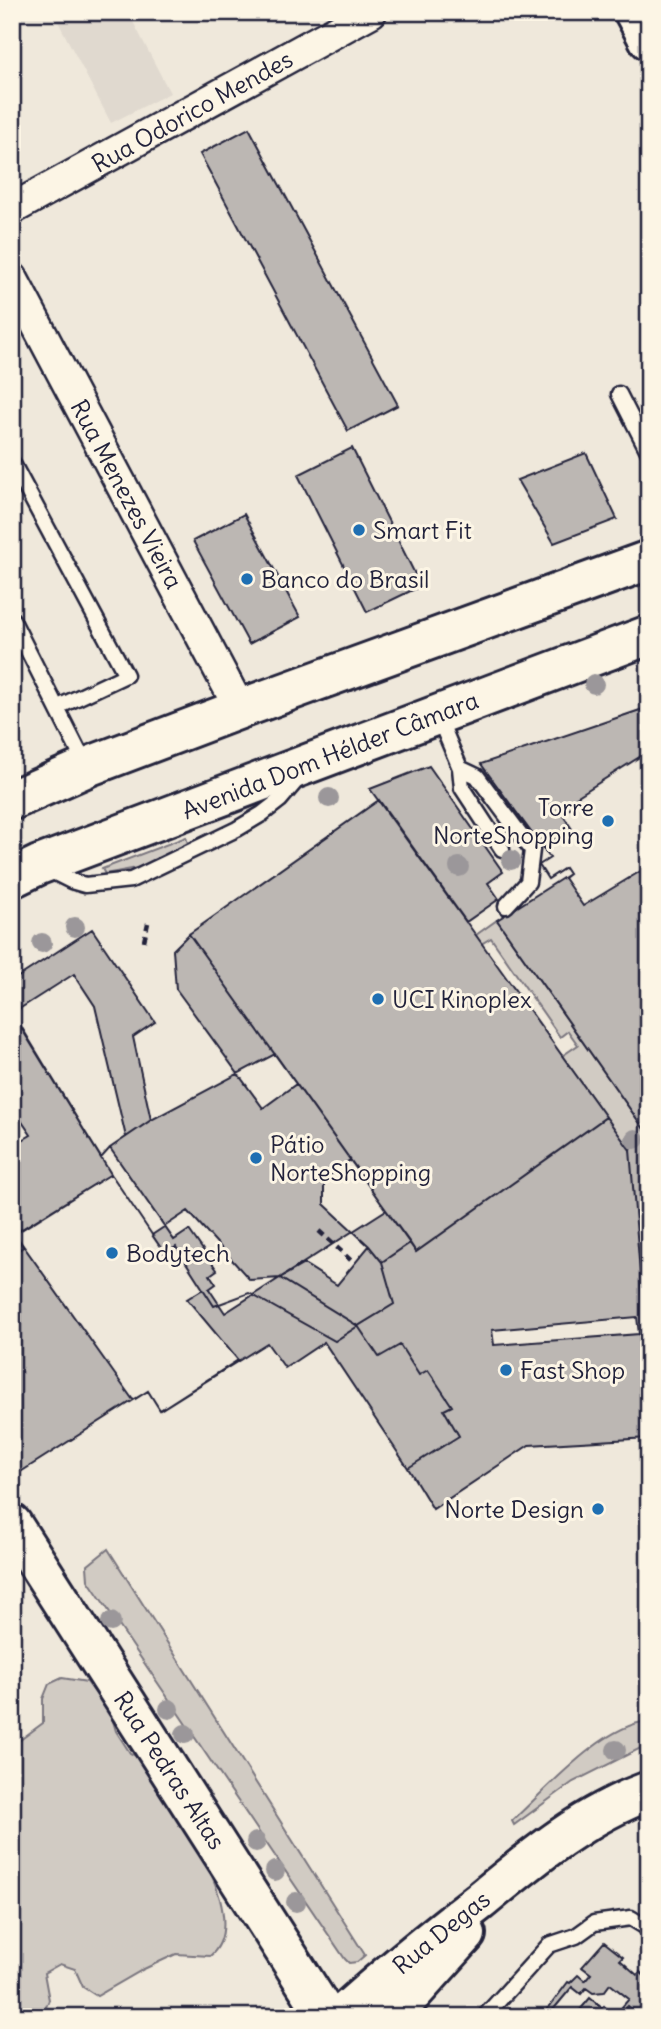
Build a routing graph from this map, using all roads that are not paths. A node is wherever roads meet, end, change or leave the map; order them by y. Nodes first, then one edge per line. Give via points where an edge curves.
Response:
1 (371, 12) edge
2 (634, 12) edge
3 (649, 40) edge
4 (12, 209) edge
5 (12, 278) edge
6 (619, 394) dead end
7 (649, 453) edge
8 (12, 462) edge
9 (649, 560) edge
10 (12, 619) edge
11 (649, 635) edge
12 (58, 707) junction
13 (240, 709) junction
14 (438, 714) junction
15 (87, 767) junction
16 (460, 768) junction
17 (12, 800) edge
18 (502, 849) dead end
19 (26, 872) edge
20 (506, 906) dead end
21 (12, 1524) edge
22 (649, 1791) edge
23 (543, 1850) junction
24 (649, 1929) edge
25 (327, 2017) edge
26 (340, 2017) edge
27 (391, 2017) edge
28 (484, 2017) edge

1 - 4 street, Rua Odorico Mendes
2 - 3 main road
5 - 13 street, Rua Menezes Vieira
6 - 7 lane
8 - 12 lane via 125,675
9 - 13 main road
10 - 12 lane
11 - 14 main road, Avenida Dom Hélder Câmara
12 - 15 lane
13 - 15 main road
14 - 16 lane
14 - 19 main road, Avenida Dom Hélder Câmara
15 - 17 main road
16 - 18 lane via 462,788
16 - 20 lane via 477,776 532,850 528,882
21 - 25 main road, Rua Pedras Altas
22 - 23 main road, Rua Degas via 627,1799
23 - 26 main road, Rua Degas
23 - 27 main road, Rua Degas
24 - 28 lane via 631,1918 594,1923 576,1936 549,1945

